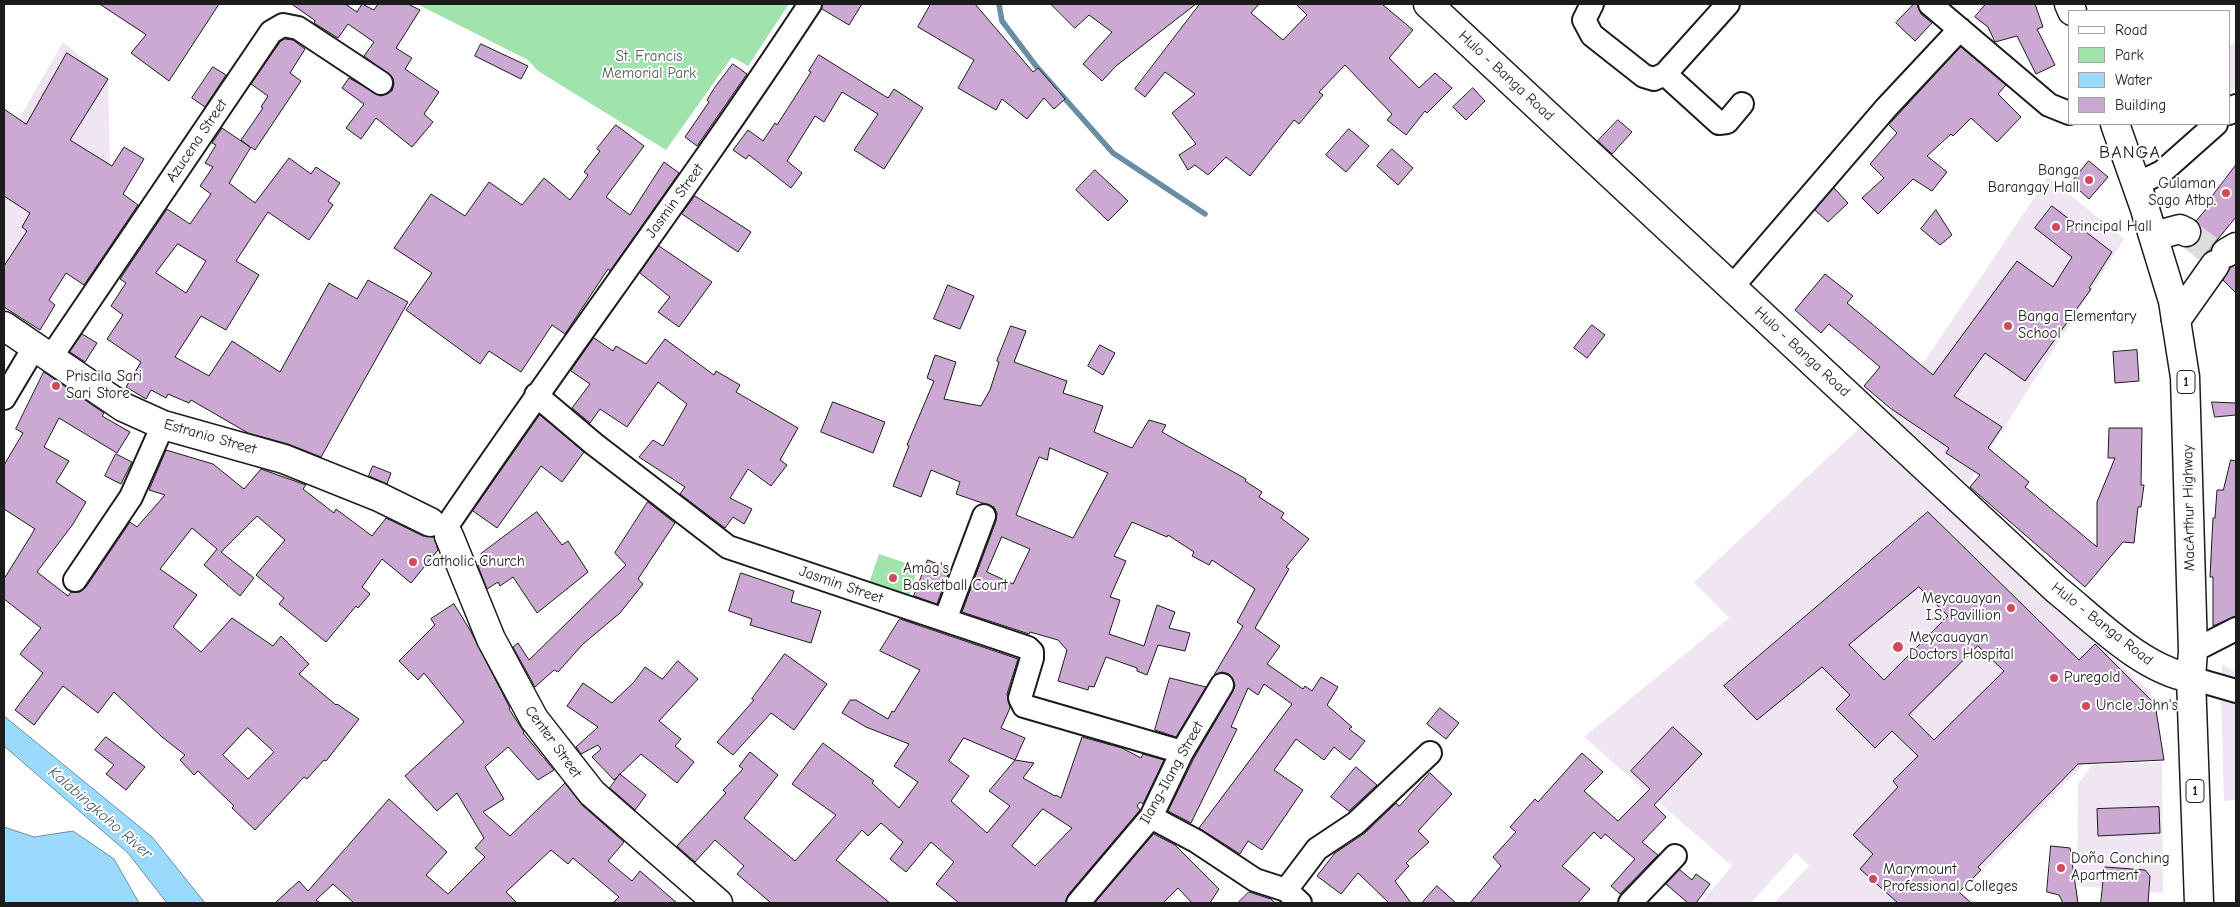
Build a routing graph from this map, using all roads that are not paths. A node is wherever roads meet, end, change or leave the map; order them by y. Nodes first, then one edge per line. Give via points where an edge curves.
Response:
1 (810, 4) edge
2 (1428, 4) edge
3 (1592, 4) edge
4 (1728, 4) edge
5 (1930, 4) edge
6 (1960, 29) junction
7 (1665, 74) junction
8 (381, 83) dead end
9 (1742, 104) dead end
10 (2068, 113) edge
11 (2115, 125) edge
12 (2215, 125) edge
13 (2137, 184) junction
14 (2186, 232) tunnel mouth
15 (2154, 236) junction
16 (2226, 255) edge
17 (1732, 286) junction
18 (2176, 320) junction
19 (4, 326) edge
20 (43, 351) junction
21 (536, 395) junction
22 (4, 398) edge
23 (163, 425) junction
24 (984, 516) dead end
25 (443, 526) junction
26 (75, 580) dead end
27 (945, 620) junction
28 (2236, 629) edge
29 (2193, 651) junction
30 (2191, 678) junction
31 (1222, 685) dead end
32 (2236, 691) edge
33 (1182, 752) junction
34 (1430, 753) dead end
35 (1151, 817) junction
36 (1675, 856) dead end
37 (1293, 897) edge
38 (718, 903) edge
39 (1078, 903) edge
40 (1630, 903) edge
41 (2199, 903) edge

1 - 21 street, Jasmin Street via 742,107
2 - 17 main road, Hulo - Banga Road
3 - 7 street via 1584,20 1592,35 1644,76 1654,79
4 - 7 street
5 - 6 street
6 - 10 street via 2049,105
6 - 17 street via 1886,108
7 - 9 street via 1719,123 1727,122
8 - 20 street, Azucena Street via 298,28 283,26 271,32
11 - 13 main road, MacArthur Highway / 1
12 - 13 street via 2162,172
13 - 15 main road, MacArthur Highway / 1
14 - 15 main road via 2180,229
15 - 18 main road, MacArthur Highway / 1
16 - 18 main road
17 - 30 main road, Hulo - Banga Road via 2057,590 2147,661 2172,674
18 - 29 main road, MacArthur Highway / 1 via 2186,377
19 - 20 main road, Estranio Street
20 - 22 street, Azucena Street
20 - 23 main road, Estranio Street via 123,407
21 - 25 street, Jasmin Street
21 - 27 street, Jasmin Street via 728,547
23 - 25 main road, Estranio Street via 284,459
23 - 26 street via 131,497
24 - 27 street
25 - 38 main road, Center Street via 491,639 534,719 592,793
27 - 33 street, Jasmin Street via 1032,652 1020,698 1024,706
28 - 29 street
29 - 30 main road, MacArthur Highway / 1
30 - 32 street
30 - 41 main road, MacArthur Highway / 1
31 - 33 street, Ilang-Ilang Street
33 - 35 street, Ilang-Ilang Street
34 - 37 street via 1356,823 1317,849
35 - 37 street via 1196,841 1254,880
35 - 39 street, Ilang-Ilang Street
36 - 40 street

